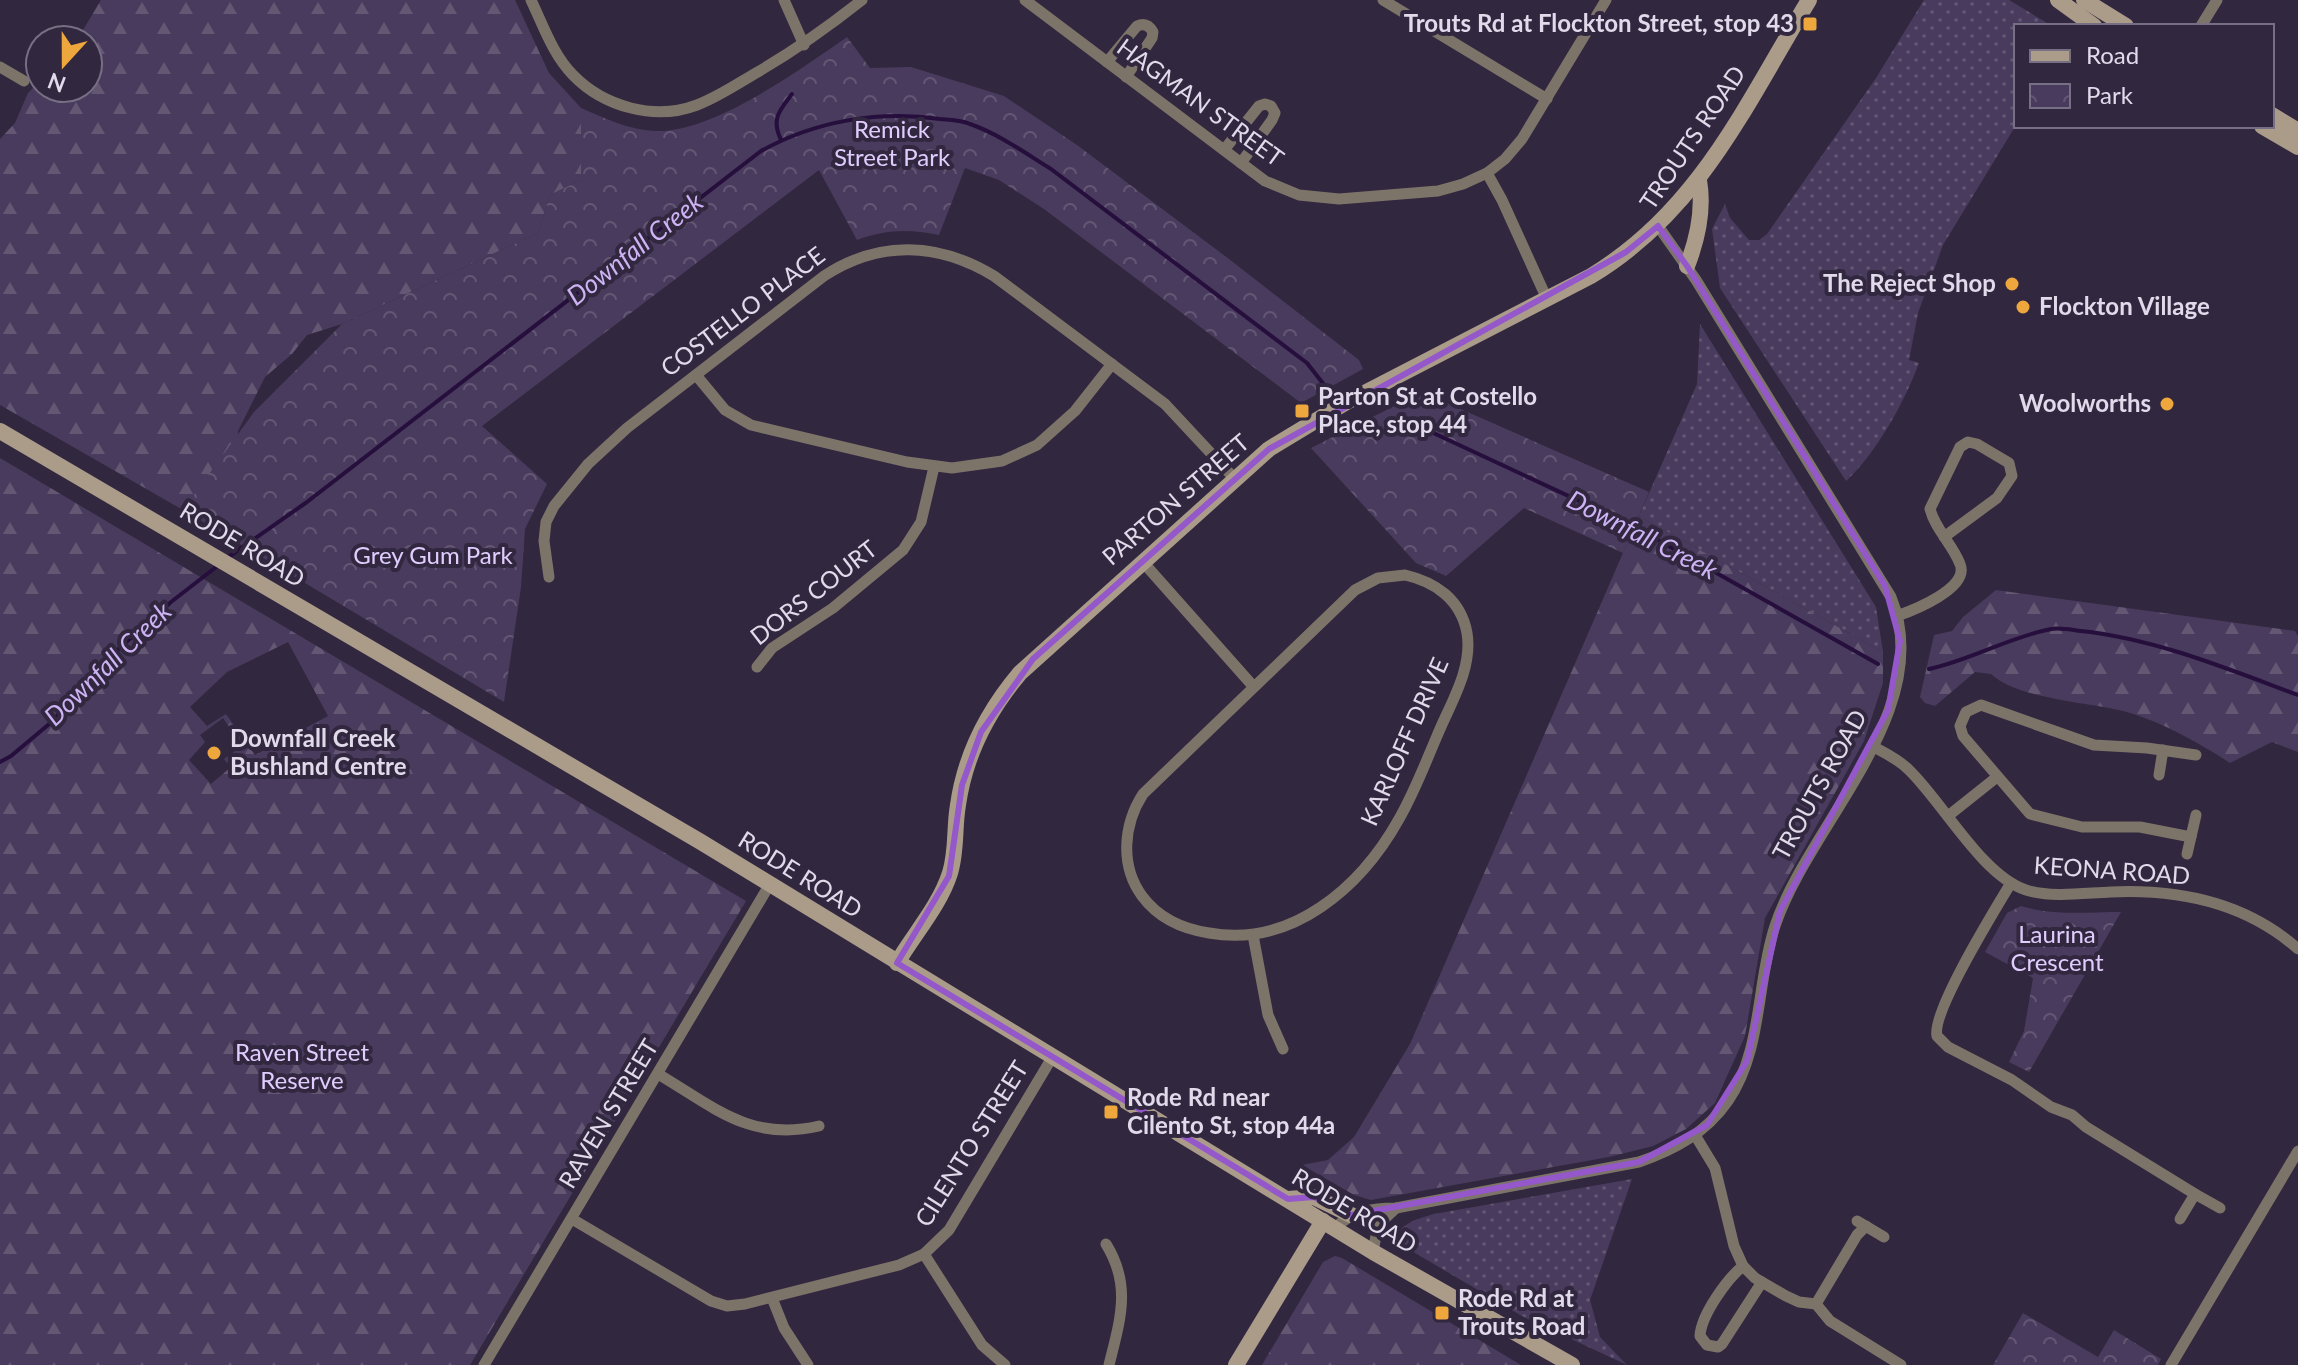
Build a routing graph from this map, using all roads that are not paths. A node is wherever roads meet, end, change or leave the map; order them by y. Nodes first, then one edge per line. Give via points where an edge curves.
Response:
1 (531, 0) edge
2 (784, 0) edge
3 (862, 0) edge
4 (1025, 0) edge
5 (1383, 0) edge
6 (1606, 0) edge
7 (1809, 0) edge
8 (2058, 0) edge
9 (2084, 0) edge
10 (2217, 0) edge
11 (2091, 24) edge
12 (2123, 24) edge
13 (2202, 24) edge
14 (804, 45) junction
15 (1107, 62) junction
16 (0, 67) edge
17 (1126, 77) junction
18 (24, 81) dead end
19 (1547, 99) junction
20 (2274, 116) edge
21 (2265, 128) edge
22 (2298, 131) edge
23 (2298, 147) edge
24 (1224, 150) junction
25 (1241, 163) junction
26 (1487, 173) junction
27 (1699, 180) junction
28 (1658, 226) junction
29 (1687, 266) junction
30 (1547, 299) junction
31 (1112, 364) junction
32 (696, 375) junction
33 (0, 431) edge
34 (934, 467) junction
35 (1234, 478) junction
36 (1944, 537) junction
37 (1142, 561) junction
38 (549, 577) dead end
39 (1897, 616) junction
40 (757, 667) dead end
41 (1253, 686) junction
42 (1872, 746) junction
43 (2163, 750) junction
44 (2196, 755) dead end
45 (2159, 775) dead end
46 (1997, 777) junction
47 (2196, 815) dead end
48 (1948, 816) junction
49 (2191, 837) junction
50 (2187, 854) dead end
51 (2011, 883) junction
52 (770, 884) junction
53 (1253, 935) junction
54 (2298, 949) edge
55 (897, 963) junction
56 (1283, 1049) dead end
57 (1053, 1056) junction
58 (658, 1074) junction
59 (819, 1126) dead end
60 (1695, 1135) junction
61 (2298, 1151) edge
62 (2195, 1194) junction
63 (1288, 1199) junction
64 (1396, 1208) junction
65 (2220, 1208) dead end
66 (1351, 1215) junction
67 (572, 1219) junction
68 (2180, 1219) dead end
69 (1329, 1225) junction
70 (1884, 1237) dead end
71 (1106, 1244) dead end
72 (1373, 1252) junction
73 (924, 1254) junction
74 (1743, 1266) junction
75 (1762, 1282) junction
76 (772, 1298) junction
77 (1816, 1304) junction
78 (1894, 1363) edge
79 (484, 1365) edge
80 (808, 1365) edge
81 (1005, 1365) edge
82 (1109, 1365) edge
83 (1236, 1365) edge
84 (1572, 1365) edge
85 (2171, 1365) edge

1 - 14 street via 562,61 585,86 628,107 676,111 716,96
2 - 14 street
3 - 14 street
4 - 15 street, HAGMAN STREET
5 - 19 street
6 - 19 street, HAGMAN STREET
7 - 27 main road, TROUTS ROAD
8 - 11 main road
9 - 12 main road
10 - 13 street
15 - 17 street, HAGMAN STREET
15 - 17 street via 1137,26 1149,27 1152,38
16 - 18 street
17 - 24 street, HAGMAN STREET
19 - 26 street, HAGMAN STREET via 1513,150
20 - 22 main road
21 - 23 main road
24 - 25 street, HAGMAN STREET
24 - 25 street via 1259,106 1271,106 1274,116
25 - 26 street, HAGMAN STREET via 1265,181 1323,199 1438,191
26 - 30 street
27 - 28 main road, TROUTS ROAD
27 - 29 main road via 1696,243
28 - 29 street, TROUTS ROAD
28 - 30 main road, PARTON STREET via 1608,265
29 - 39 street, TROUTS ROAD via 1885,586
30 - 35 main road, PARTON STREET via 1312,421
31 - 32 street, COSTELLO PLACE via 977,265 907,248 874,252 841,265
31 - 34 street via 1075,411 1037,445 985,465
31 - 35 street, COSTELLO PLACE via 1179,418
32 - 34 street via 725,410 751,425
32 - 38 street, COSTELLO PLACE via 606,445 554,506 545,530
33 - 52 main road, RODE ROAD
34 - 40 street, DORS COURT via 921,522 903,550 833,608 781,640
35 - 37 main road, PARTON STREET
36 - 36 street via 1930,506 1962,445 1974,443 2009,463 2012,476 1997,498
36 - 39 street via 1961,566 1959,579 1927,604
37 - 41 street
37 - 55 main road, PARTON STREET via 1033,659 989,716 962,785 949,876
39 - 42 street, TROUTS ROAD via 1898,678
41 - 53 street, KARLOFF DRIVE via 1143,794 1126,840 1133,879 1157,912 1193,930
41 - 53 street, KARLOFF DRIVE via 1355,590 1378,578 1405,575 1426,581 1444,592 1464,623 1468,648 1463,674 1391,834 1356,878 1323,907 1291,925
42 - 48 street, KEONA ROAD via 1907,768
42 - 60 street, TROUTS ROAD via 1780,911 1742,1075 1718,1114
43 - 44 street
43 - 45 street
43 - 46 street via 2094,745 1975,706 1963,716 1961,731
46 - 48 street
46 - 49 street via 2024,809 2041,818
47 - 49 street
48 - 51 street, KEONA ROAD
49 - 50 street
51 - 54 street, KEONA ROAD via 2044,893 2143,890 2198,898 2254,919
51 - 62 street via 1961,971 1937,1024 1937,1036
52 - 55 main road, RODE ROAD
52 - 58 street, RAVEN STREET
53 - 56 street via 1268,1015
55 - 57 main road, RODE ROAD
57 - 63 main road, RODE ROAD
57 - 73 street, CILENTO STREET via 955,1221
58 - 59 street via 755,1128 780,1132
58 - 67 street, RAVEN STREET
60 - 64 street, TROUTS ROAD via 1639,1162
60 - 74 street via 1715,1168
61 - 85 street
62 - 65 street
62 - 68 street
63 - 66 main road via 1314,1197
63 - 69 main road, RODE ROAD
64 - 66 street, TROUTS ROAD
64 - 72 street via 1378,1225
66 - 69 street, TROUTS ROAD
67 - 76 street, CILENTO STREET via 711,1301 737,1306
67 - 79 street, RAVEN STREET
69 - 72 main road, RODE ROAD
69 - 83 main road, TROUTS ROAD
70 - 77 street via 1862,1224
71 - 82 street via 1122,1284
72 - 84 main road, RODE ROAD
73 - 76 street, CILENTO STREET
73 - 81 street via 982,1345
74 - 75 street
74 - 75 street via 1727,1281 1702,1324 1700,1336 1707,1345 1722,1344
75 - 77 street via 1791,1299
76 - 80 street
77 - 78 street via 1830,1321

